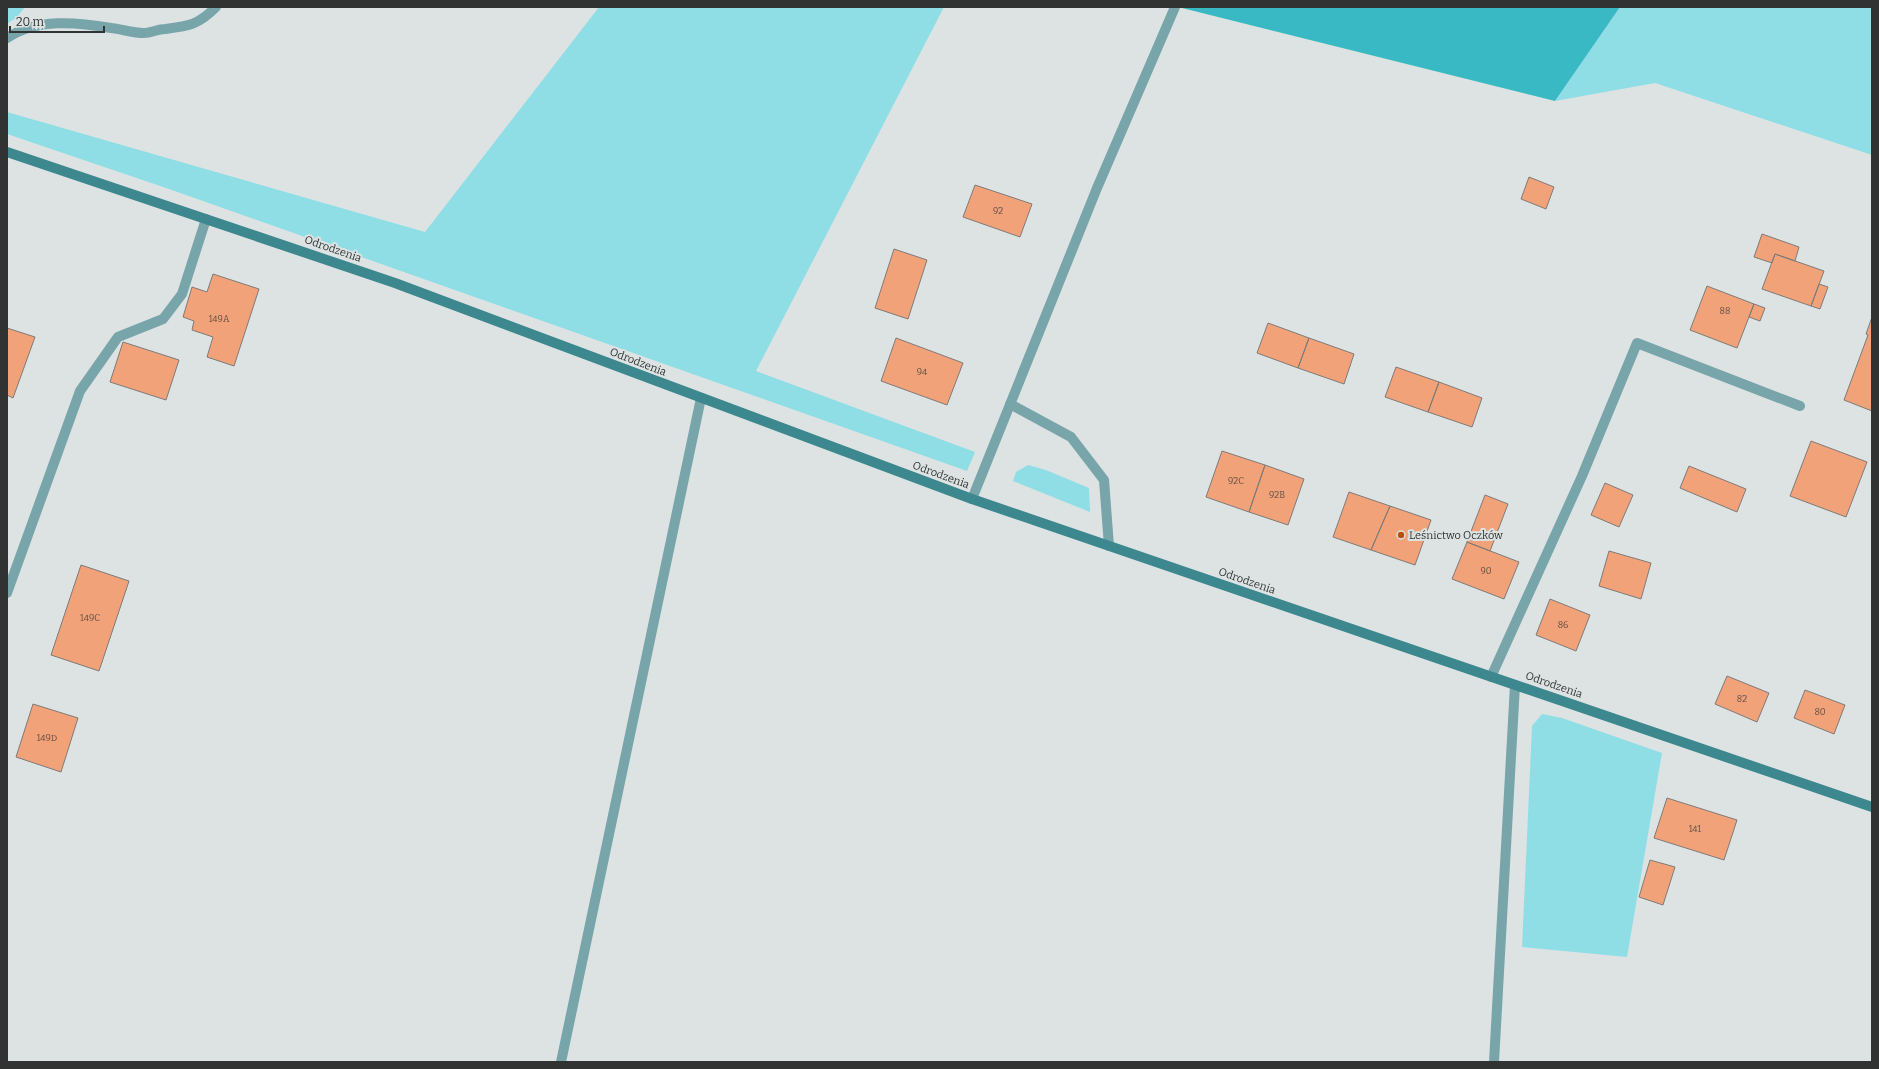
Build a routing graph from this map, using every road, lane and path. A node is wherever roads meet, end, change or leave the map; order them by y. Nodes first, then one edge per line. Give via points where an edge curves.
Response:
1 (216, 7) edge
2 (1175, 7) edge
3 (7, 38) edge
4 (7, 152) edge
5 (206, 219) junction
6 (701, 398) junction
7 (1010, 404) junction
8 (1800, 406) dead end
9 (972, 499) junction
10 (1109, 546) junction
11 (7, 593) edge
12 (1491, 677) junction
13 (1515, 685) junction
14 (1872, 807) edge
15 (561, 1062) edge
16 (1494, 1062) edge

1 - 3 street via 206,17 185,27 144,33 90,26 39,24
2 - 7 street via 1097,188
4 - 5 street, Odrodzenia
5 - 6 street, Odrodzenia via 395,283
5 - 11 street via 182,294 163,319 118,337 80,391
6 - 9 street, Odrodzenia
6 - 15 street
7 - 9 street
7 - 10 street via 1071,437 1104,480
8 - 12 street via 1637,343 1582,476
9 - 10 street, Odrodzenia
10 - 12 street, Odrodzenia
12 - 13 street, Odrodzenia
13 - 14 street, Odrodzenia
13 - 16 street

